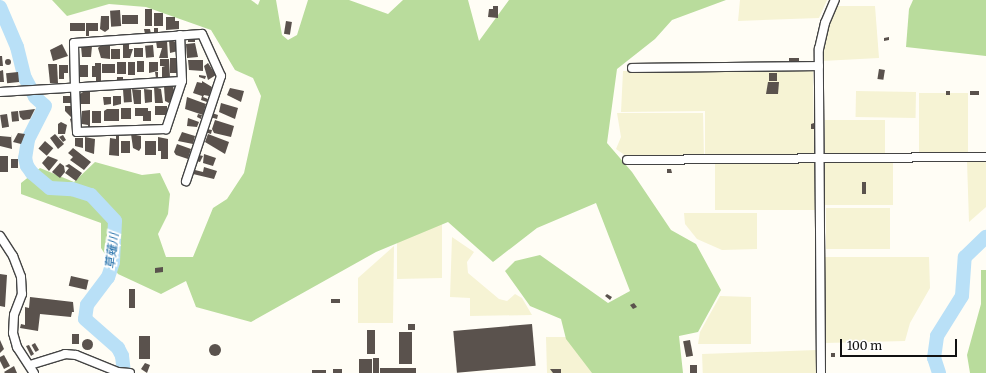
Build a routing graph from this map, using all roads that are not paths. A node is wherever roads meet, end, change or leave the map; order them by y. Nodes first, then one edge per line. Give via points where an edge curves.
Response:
1 (835, 0) edge
2 (180, 35) junction
3 (820, 66) junction
4 (632, 68) dead end
5 (182, 81) junction
6 (75, 88) junction
7 (0, 92) edge
8 (986, 158) edge
9 (820, 159) junction
10 (627, 160) dead end
11 (186, 181) dead end
12 (0, 236) edge
13 (30, 365) junction
14 (34, 373) edge
15 (129, 373) edge
16 (821, 373) edge

1 - 3 street via 822,38
2 - 5 street
2 - 6 street via 74,43
2 - 11 street via 202,34 221,76
3 - 4 street
3 - 9 street
5 - 6 street
5 - 6 street via 166,129 77,132
6 - 7 street
8 - 9 street
9 - 10 street
9 - 16 street
12 - 13 street via 13,256 21,277 22,294 14,315 13,333 17,347
13 - 14 street
13 - 15 street via 65,354 76,355 118,372

